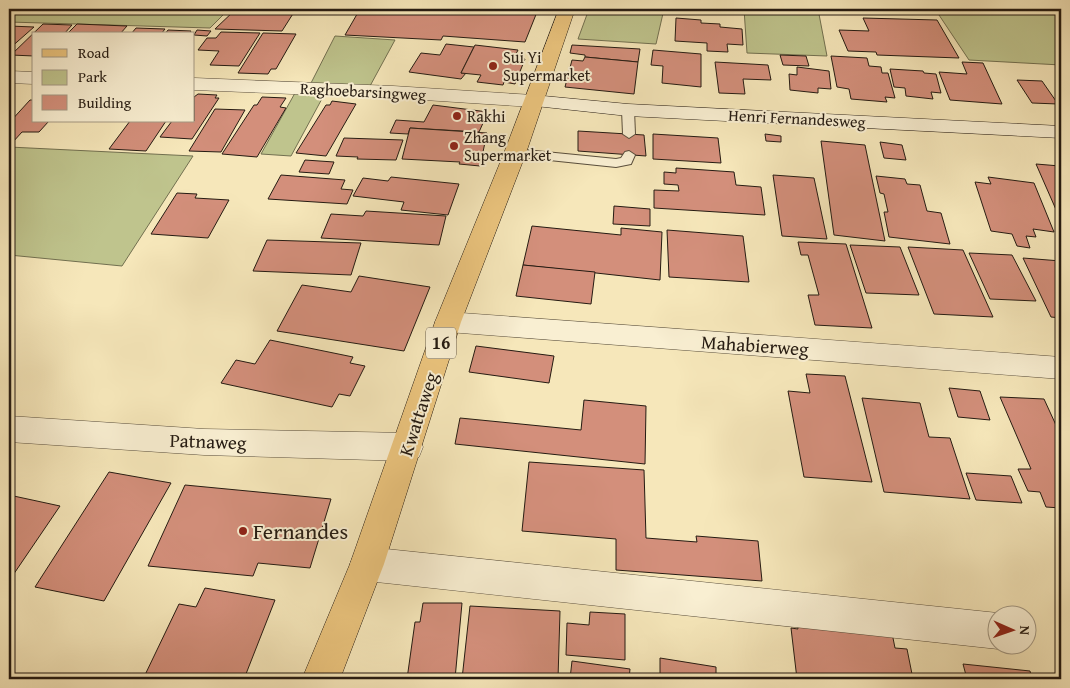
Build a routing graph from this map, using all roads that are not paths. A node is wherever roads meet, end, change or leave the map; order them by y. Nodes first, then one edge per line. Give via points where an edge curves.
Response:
1 (567, 9) edge
2 (9, 77) edge
3 (32, 78) edge
4 (195, 84) edge
5 (533, 101) junction
6 (628, 110) junction
7 (1061, 132) edge
8 (629, 134) dead end
9 (515, 153) junction
10 (629, 155) dead end
11 (448, 322) junction
12 (1061, 368) edge
13 (9, 429) edge
14 (408, 447) junction
15 (367, 564) junction
16 (988, 630) edge
17 (321, 679) edge

1 - 5 main road, Kwattaweg / 16
2 - 3 street
4 - 5 street, Raghoebarsingweg
5 - 6 street, Henri Fernandesweg
5 - 9 main road, Kwattaweg / 16
6 - 7 street, Henri Fernandesweg
6 - 8 lane
9 - 10 lane via 616,163 626,161
9 - 11 main road, Kwattaweg / 16
11 - 12 street, Mahabierweg
11 - 14 main road, Kwattaweg / 16
13 - 14 street, Patnaweg via 204,442
14 - 15 main road, Kwattaweg / 16
15 - 16 street
15 - 17 main road, Kwattaweg / 16

